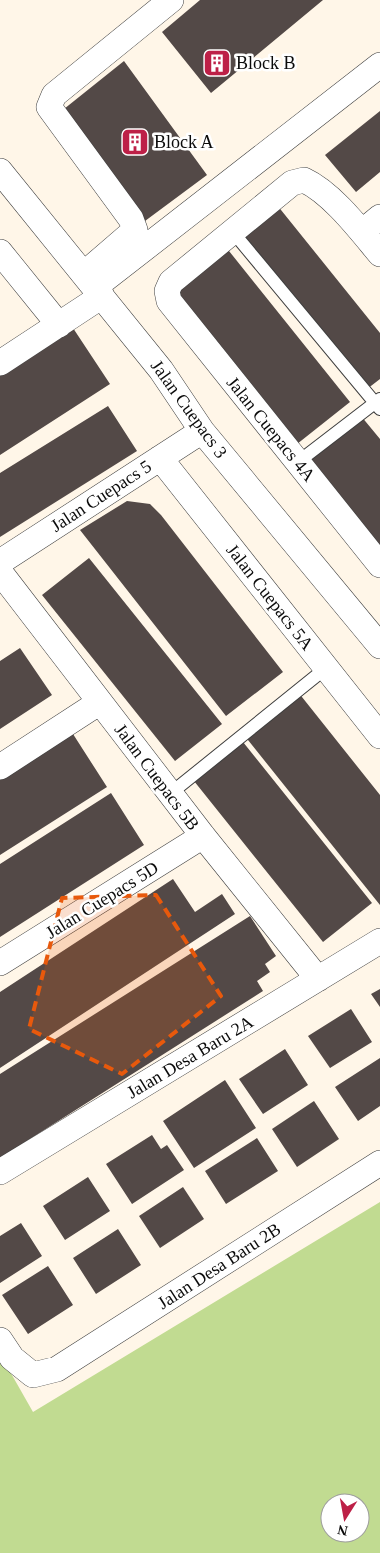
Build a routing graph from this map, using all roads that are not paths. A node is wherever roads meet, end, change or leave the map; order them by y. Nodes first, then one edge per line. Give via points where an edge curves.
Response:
1 (171, 0) edge
2 (380, 65) edge
3 (0, 171) edge
4 (371, 224) edge
5 (233, 232) junction
6 (0, 252) edge
7 (380, 254) edge
8 (94, 286) junction
9 (59, 325) junction
10 (0, 363) edge
11 (378, 404) edge
12 (202, 431) junction
13 (160, 458) junction
14 (298, 462) junction
15 (0, 562) edge
16 (380, 565) edge
17 (0, 572) edge
18 (380, 646) edge
19 (326, 668) junction
20 (100, 702) junction
21 (380, 736) edge
22 (0, 767) edge
23 (171, 793) junction
24 (203, 836) junction
25 (380, 941) edge
26 (0, 964) edge
27 (318, 979) junction
28 (380, 1163) edge
29 (0, 1172) edge
30 (0, 1340) edge

1 - 8 street via 54,95 49,108 131,219 135,230
2 - 8 street
3 - 8 street, Jalan Cuepacs 3
4 - 5 street via 304,180 292,183
4 - 7 street
5 - 11 lane
5 - 14 street, Jalan Cuepacs 4A via 171,282 167,291 169,301
6 - 9 street
8 - 9 street
8 - 12 street, Jalan Cuepacs 3 via 161,370
9 - 10 street
11 - 14 lane
12 - 13 street, Jalan Cuepacs 5
12 - 18 street, Jalan Cuepacs 3
13 - 15 street, Jalan Cuepacs 5
13 - 19 street, Jalan Cuepacs 5A
14 - 16 street, Jalan Cuepacs 4A
17 - 20 street, Jalan Cuepacs 5B
19 - 21 street, Jalan Cuepacs 5A
19 - 23 lane
20 - 22 street
20 - 23 street, Jalan Cuepacs 5B
23 - 24 street, Jalan Cuepacs 5B
24 - 26 street, Jalan Cuepacs 5D
24 - 27 street, Jalan Cuepacs 5B
25 - 27 street, Jalan Desa Baru 2A
27 - 29 street, Jalan Desa Baru 2A
28 - 30 street, Jalan Desa Baru 2B via 57,1369 33,1375 12,1358

